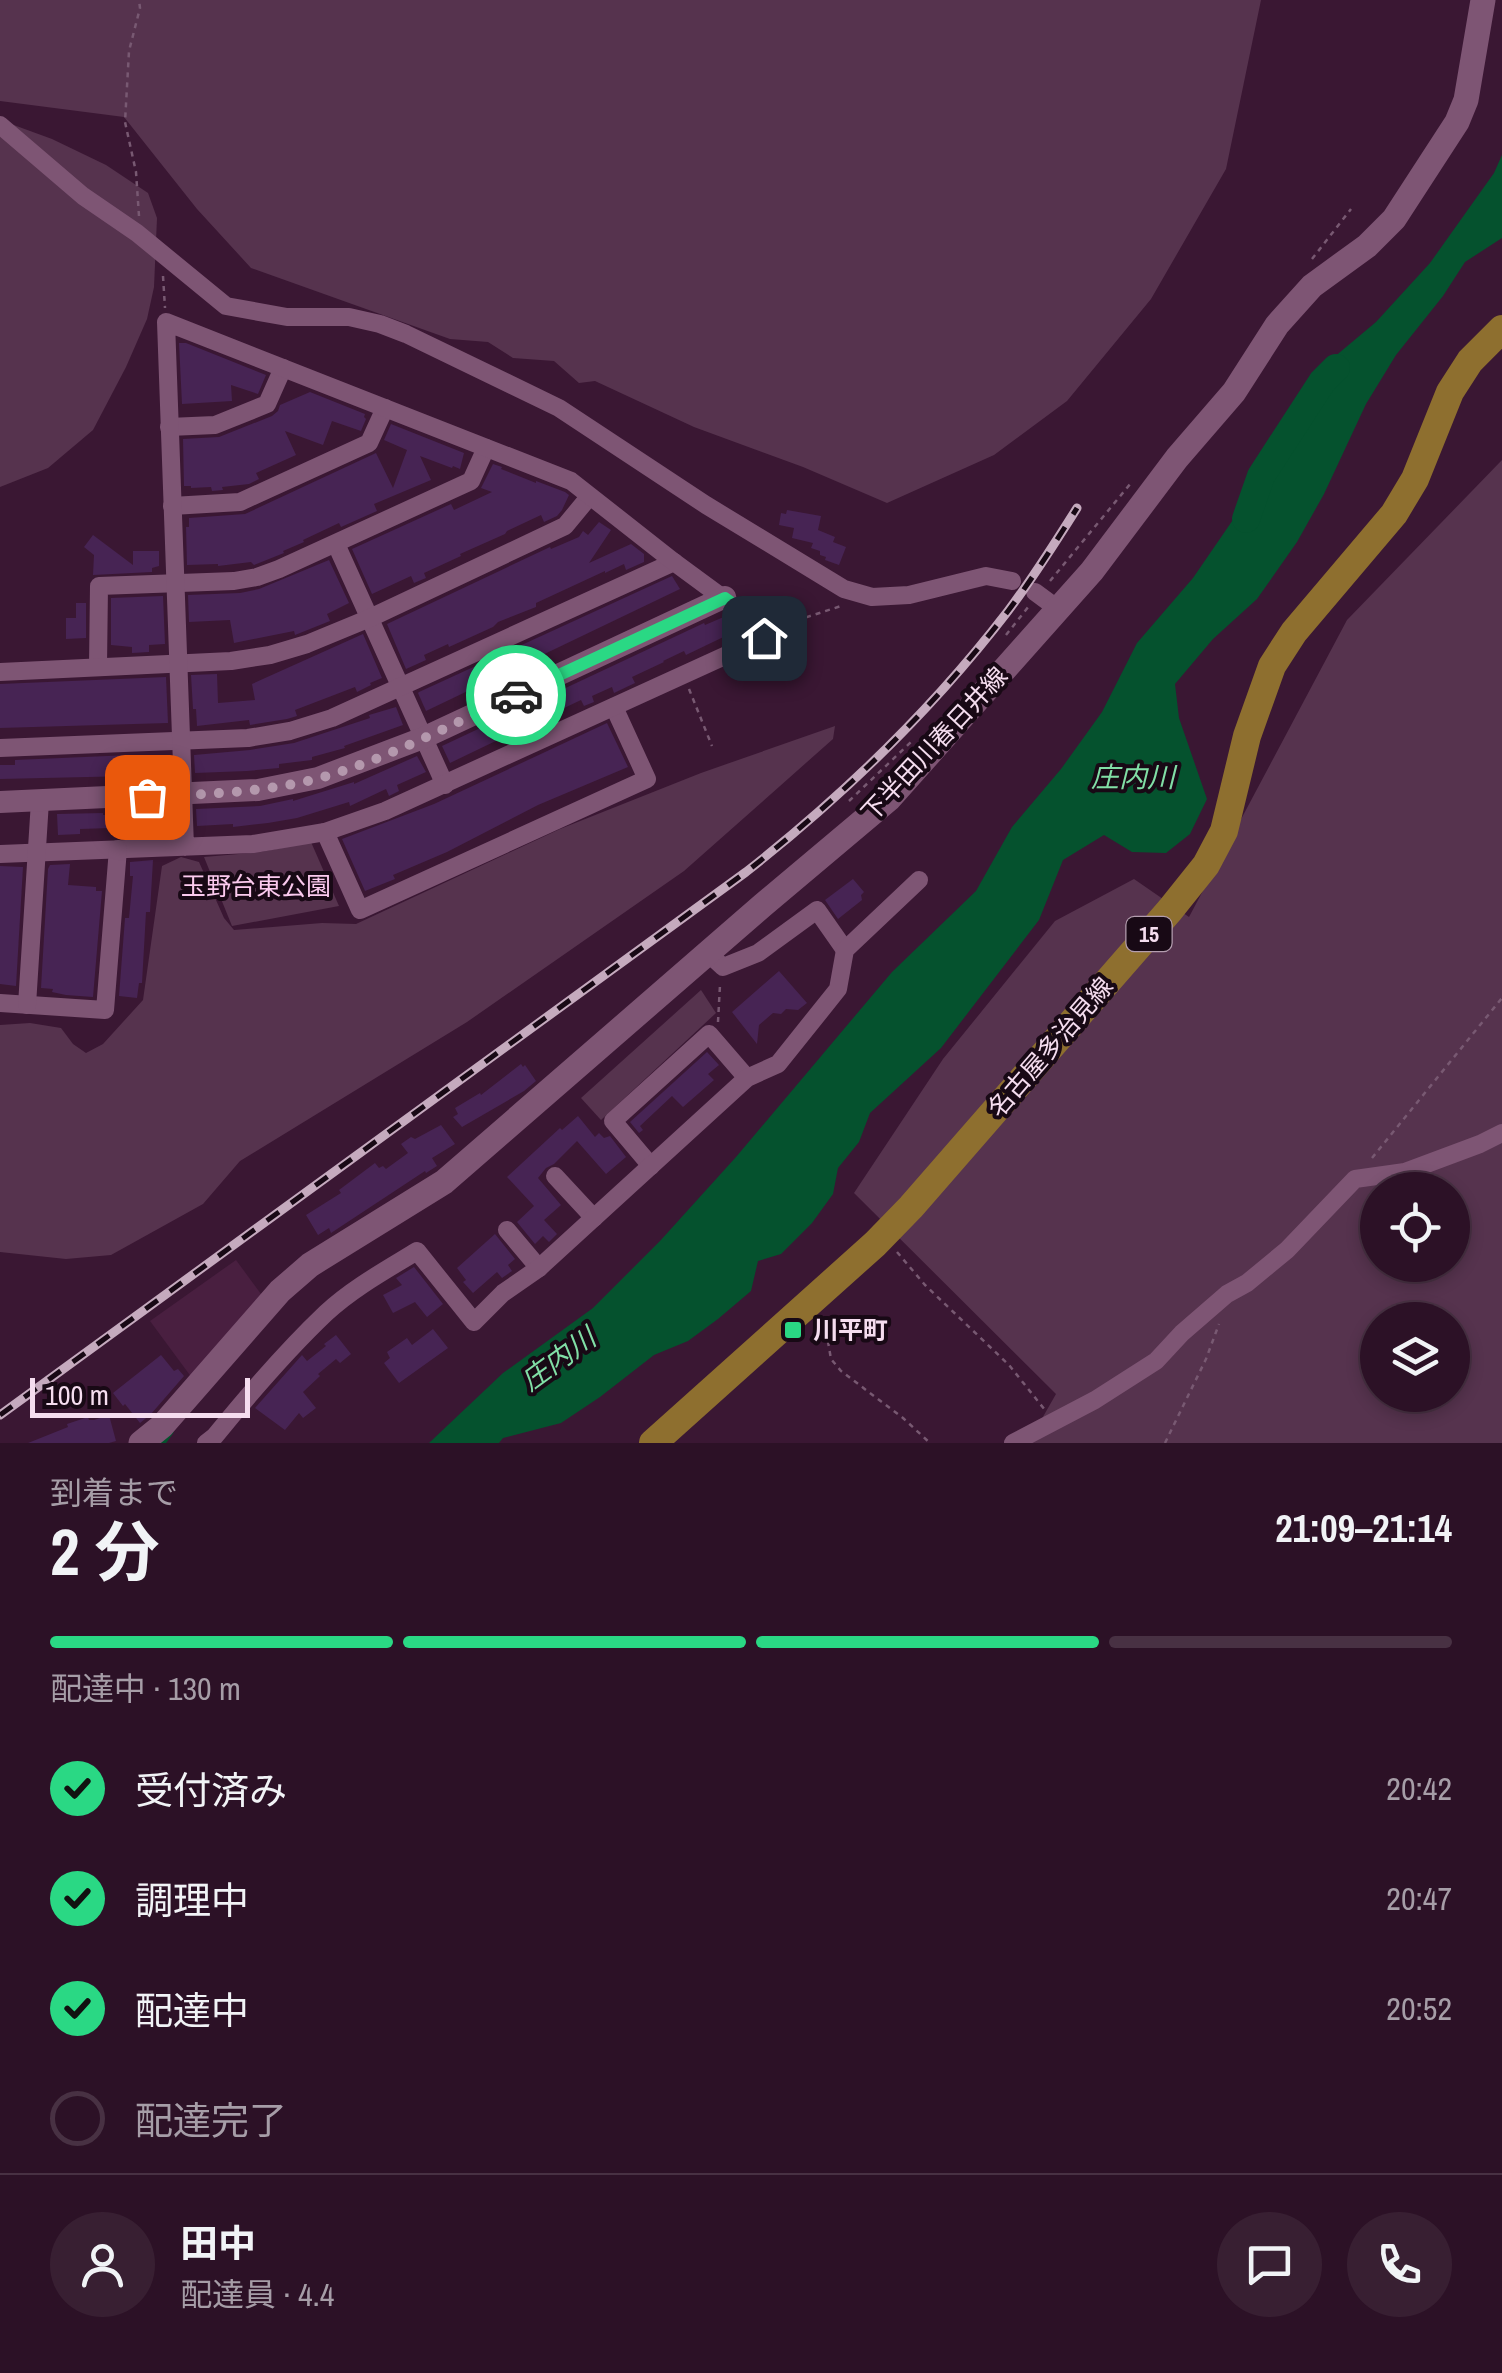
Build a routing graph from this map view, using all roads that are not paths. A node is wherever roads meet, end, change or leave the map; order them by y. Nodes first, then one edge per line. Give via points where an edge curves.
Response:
1 (1483, 0) edge
2 (0, 124) edge
3 (1502, 329) edge
4 (283, 368) junction
5 (385, 408) junction
6 (170, 427) junction
7 (486, 448) junction
8 (590, 497) junction
9 (172, 506) junction
10 (336, 544) junction
11 (674, 562) junction
12 (1012, 581) dead end
13 (175, 584) junction
14 (725, 598) junction
15 (370, 618) junction
16 (178, 663) junction
17 (98, 666) junction
18 (0, 672) edge
19 (400, 688) junction
20 (614, 707) junction
21 (422, 738) junction
22 (180, 742) junction
23 (0, 748) edge
24 (445, 785) junction
25 (183, 795) junction
26 (40, 801) junction
27 (0, 802) edge
28 (325, 832) junction
29 (185, 847) junction
30 (118, 849) junction
31 (38, 853) junction
32 (0, 854) edge
33 (919, 880) dead end
34 (845, 950) junction
35 (716, 960) junction
36 (0, 1003) edge
37 (27, 1006) junction
38 (748, 1078) junction
39 (1502, 1133) edge
40 (651, 1166) junction
41 (555, 1176) dead end
42 (594, 1218) junction
43 (507, 1230) dead end
44 (539, 1268) junction
45 (141, 1443) edge
46 (206, 1443) edge
47 (653, 1443) edge
48 (1013, 1443) edge

1 - 35 main road, 下半田川春日井線 via 1466,100 1394,220 1312,286 1092,570 1043,597 889,798 763,904
2 - 12 street via 226,306 380,324 559,408 844,588 872,597 986,576
3 - 47 main road, 名古屋多治見線 / 15 via 1450,392 1416,479 1394,514 1272,666 1224,831 1206,865 881,1238
4 - 5 street
4 - 6 street via 267,404 215,425
4 - 6 street via 166,322
5 - 7 street
5 - 9 street via 369,443 240,502
6 - 9 street
7 - 8 street via 571,481
7 - 10 street via 472,481
8 - 11 street
8 - 15 street via 565,526
9 - 13 street
10 - 13 street via 257,577
10 - 15 street
11 - 14 street
11 - 19 street
13 - 16 street
13 - 17 street via 99,586
14 - 20 street via 766,628 764,638
14 - 21 street
15 - 16 street via 270,655
15 - 19 street
16 - 17 street
16 - 22 street
17 - 18 street
19 - 21 street
19 - 22 street via 290,731
20 - 24 street
20 - 28 street via 647,778 360,910
21 - 24 street
21 - 25 street via 318,778
22 - 23 street
22 - 25 street
24 - 28 street
25 - 26 street
25 - 29 street
26 - 27 street
26 - 31 street
28 - 29 street
29 - 30 street
30 - 31 street
30 - 37 street via 105,1010
31 - 32 street
31 - 37 street
33 - 34 street
34 - 35 street via 818,910 758,953
34 - 38 street via 838,989 778,1064
35 - 45 main road, 下半田川春日井線 via 444,1182 310,1265
36 - 37 street
38 - 40 street
38 - 40 street via 709,1034 613,1122
39 - 48 street via 1405,1172 1356,1179 1287,1250 1227,1294 1156,1361
40 - 42 street
41 - 42 street
42 - 44 street
43 - 44 street
44 - 46 street via 474,1322 417,1251 328,1312

